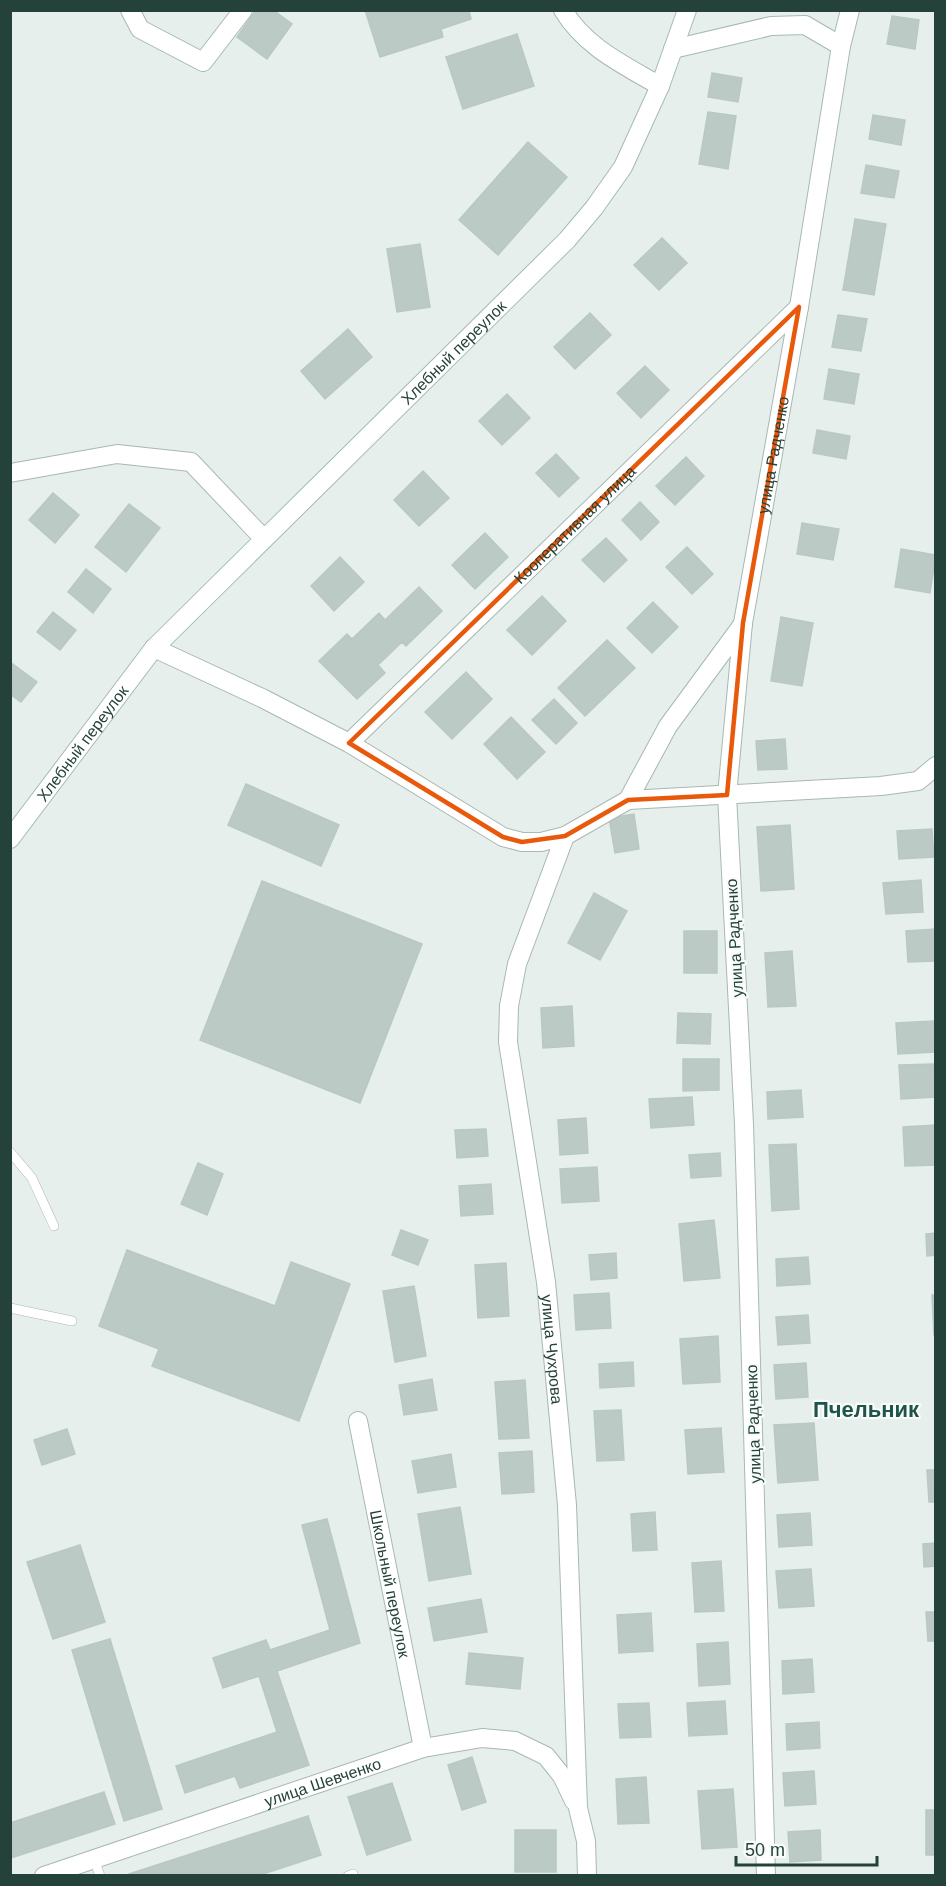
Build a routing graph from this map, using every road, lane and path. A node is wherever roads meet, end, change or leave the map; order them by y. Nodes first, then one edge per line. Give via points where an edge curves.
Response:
1 (130, 10) edge
2 (243, 10) edge
3 (563, 10) edge
4 (687, 10) edge
5 (850, 10) edge
6 (794, 18) edge
7 (842, 46) junction
8 (673, 49) junction
9 (660, 86) junction
10 (799, 307) junction
11 (10, 473) edge
12 (264, 539) junction
13 (743, 623) junction
14 (154, 648) junction
15 (349, 743) junction
16 (936, 765) edge
17 (918, 781) junction
18 (936, 786) edge
19 (727, 795) junction
20 (628, 800) junction
21 (565, 836) junction
22 (10, 839) edge
23 (10, 1152) edge
24 (54, 1226) dead end
25 (10, 1308) edge
26 (72, 1321) dead end
27 (358, 1421) dead end
28 (423, 1748) junction
29 (578, 1808) junction
30 (97, 1867) edge
31 (44, 1875) edge
32 (587, 1875) edge
33 (766, 1875) edge

1 - 2 street via 140,29 203,62
3 - 9 street via 592,45
4 - 8 street, Хлебный переулок
5 - 7 street, улица Радченко
6 - 7 street
6 - 8 street via 771,27
7 - 10 street, улица Радченко
8 - 9 street, Хлебный переулок
9 - 12 street, Хлебный переулок via 623,167 567,240
10 - 13 street, улица Радченко
10 - 15 street, Кооперативная улица
11 - 12 street via 117,454 191,462
12 - 14 street, Хлебный переулок
13 - 19 street, улица Радченко
13 - 20 street via 669,726
14 - 15 street
14 - 22 street, Хлебный переулок
15 - 21 street via 503,837 541,842
16 - 17 street
17 - 18 street
17 - 19 street
19 - 20 street
19 - 33 street, улица Радченко via 744,1124
20 - 21 street
21 - 29 street, улица Чухрова via 517,964 509,1006 508,1042 546,1282 567,1505
23 - 24 lane via 32,1178
25 - 26 lane
27 - 28 street, Школьный переулок
28 - 29 street, улица Шевченко via 482,1737 515,1741 546,1756 562,1776
28 - 30 street, улица Шевченко
29 - 32 street, улица Чухрова via 586,1841
30 - 31 street, улица Шевченко

